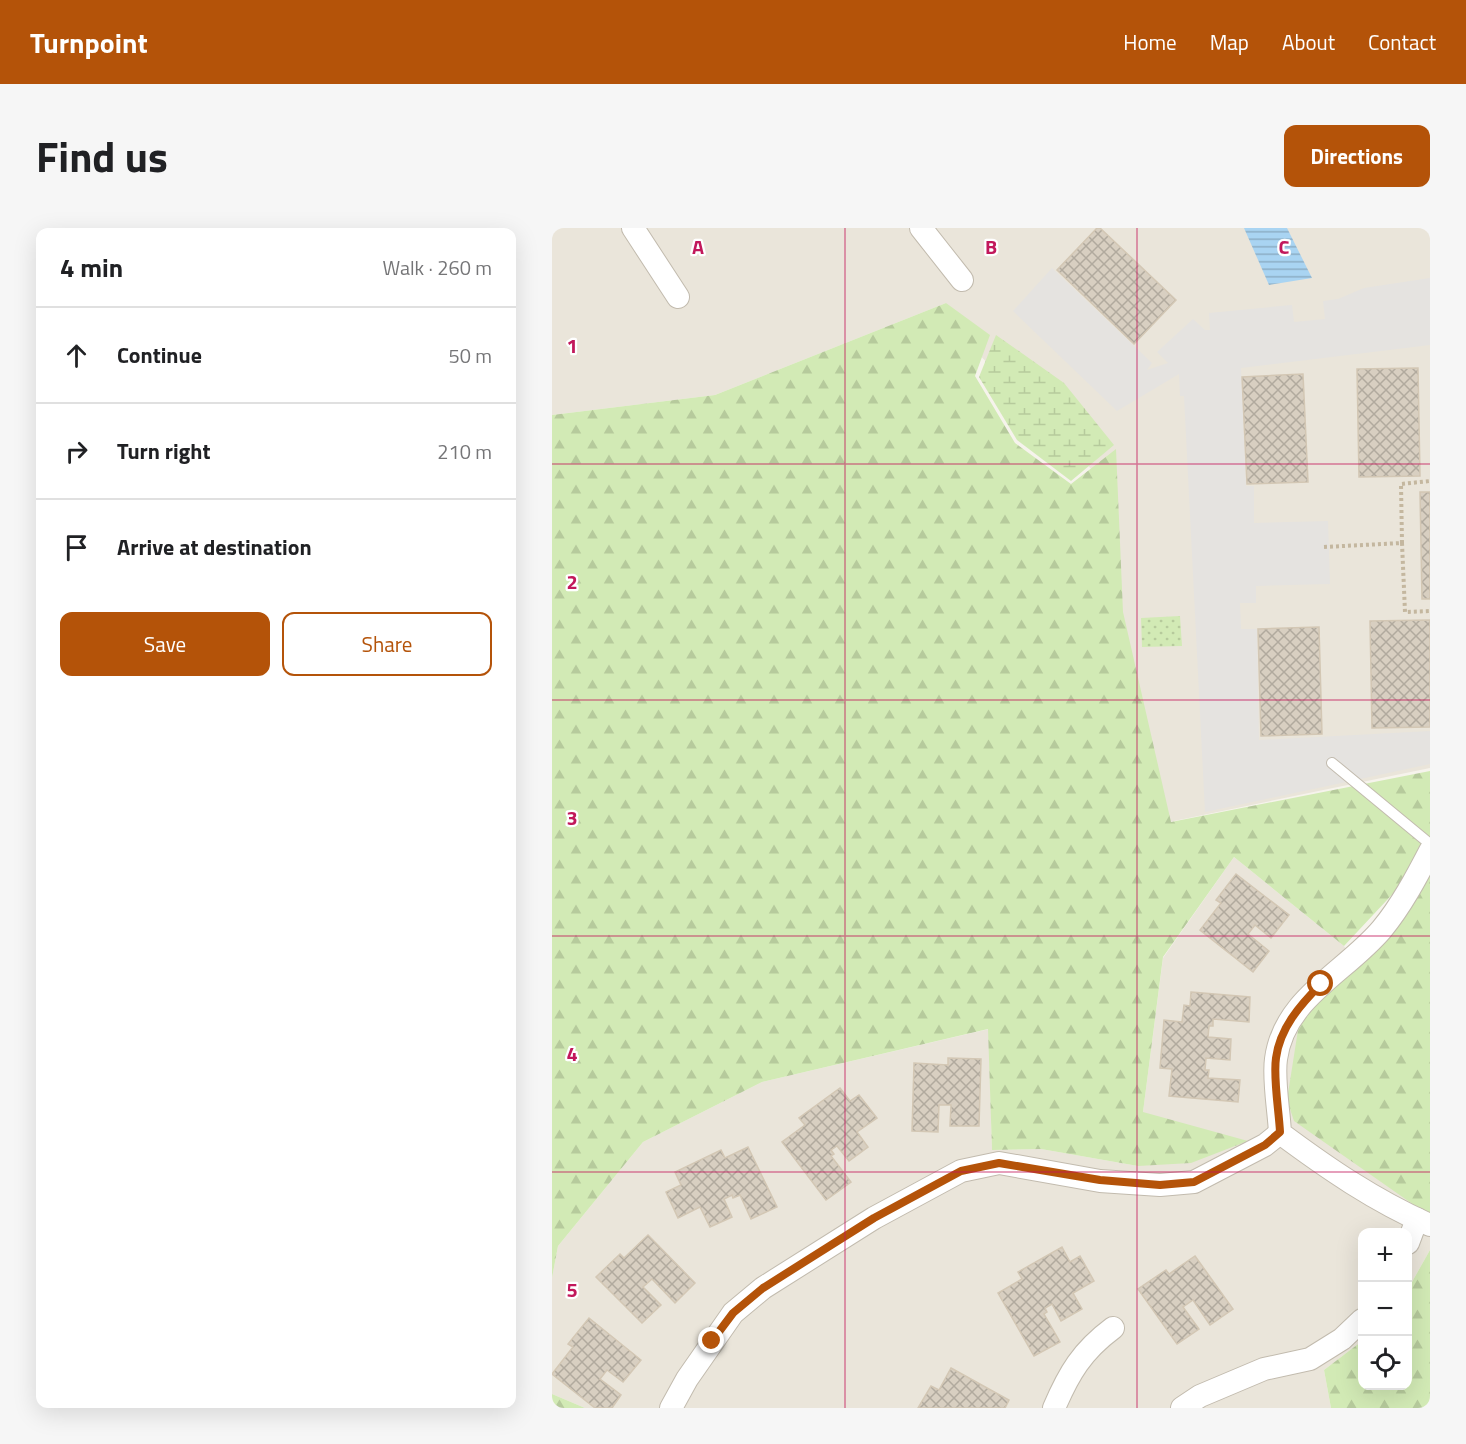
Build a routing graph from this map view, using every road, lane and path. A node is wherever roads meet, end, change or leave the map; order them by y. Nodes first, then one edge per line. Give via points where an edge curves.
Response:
1 (633, 228) edge
2 (921, 228) edge
3 (962, 280) dead end
4 (678, 297) dead end
5 (1430, 481) edge
6 (1402, 543) junction
7 (1324, 547) dead end
8 (1430, 611) edge
9 (1332, 763) dead end
10 (1430, 844) edge
11 (1430, 851) edge
12 (1280, 1132) junction
13 (1424, 1222) edge
14 (1412, 1237) edge
15 (1358, 1324) edge
16 (1113, 1328) dead end
17 (671, 1408) edge
18 (1054, 1408) edge
19 (1182, 1408) edge

1 - 4 street
2 - 3 street
5 - 6 path via 1401,484
6 - 7 path
6 - 8 path via 1405,612
9 - 10 lane
11 - 12 street via 1403,901 1381,931 1300,1005 1283,1033 1276,1059
12 - 13 street via 1330,1170
12 - 17 street via 1265,1145 1194,1182 1160,1185 1100,1180 999,1163 961,1171 874,1218 763,1288 733,1313
13 - 14 street
15 - 19 street via 1310,1359 1264,1369 1200,1396
16 - 18 street via 1081,1357

